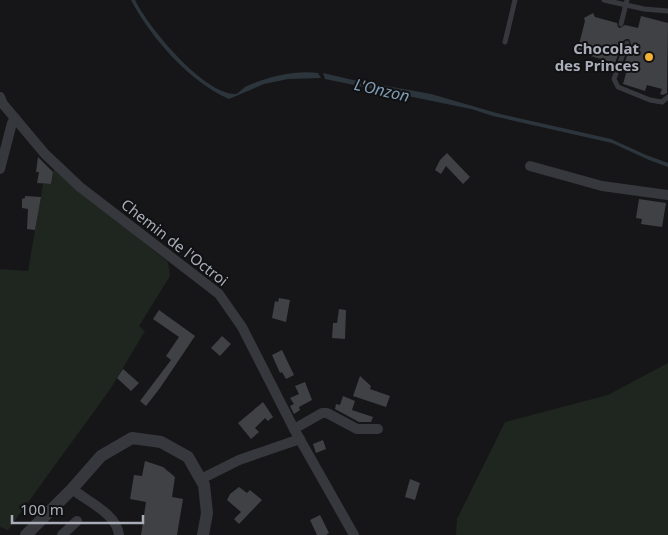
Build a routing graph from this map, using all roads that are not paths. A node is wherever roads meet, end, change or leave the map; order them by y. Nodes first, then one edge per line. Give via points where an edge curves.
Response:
1 (515, 0) edge
2 (604, 0) edge
3 (627, 2) edge
4 (668, 11) edge
5 (621, 24) dead end
6 (504, 42) dead end
7 (626, 43) dead end
8 (668, 97) edge
9 (1, 102) edge
10 (15, 118) junction
11 (530, 166) dead end
12 (0, 169) edge
13 (668, 195) edge
14 (294, 429) junction
15 (378, 429) dead end
16 (300, 439) junction
17 (201, 480) junction
18 (72, 489) junction
19 (77, 521) dead end
20 (26, 535) edge
21 (62, 535) edge
22 (119, 535) edge
23 (203, 535) edge
24 (354, 535) edge

1 - 6 lane
2 - 3 lane
3 - 4 lane via 644,9
3 - 5 lane
7 - 8 lane via 614,79 618,87 650,100 662,102
9 - 10 street, Chemin de l'Octroi
10 - 12 street
10 - 14 street, Chemin de l'Octroi via 45,154 80,187 219,294 242,327
11 - 13 street via 602,186
14 - 15 street via 322,413 357,429
14 - 16 street, Chemin de l'Octroi
16 - 17 street via 239,460
16 - 24 street, Chemin de l'Octroi
17 - 18 street via 188,457 161,442 132,438 101,456
17 - 23 street via 207,513
18 - 20 street
18 - 22 street via 106,514 118,528
19 - 21 street

